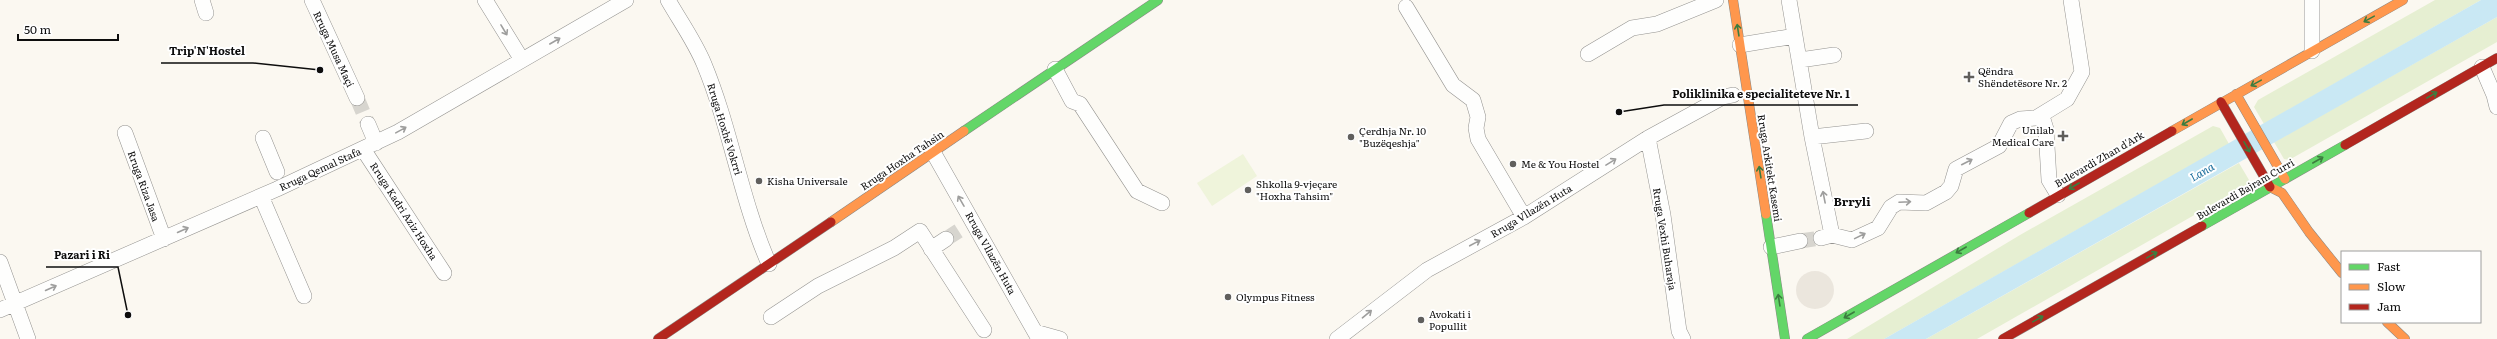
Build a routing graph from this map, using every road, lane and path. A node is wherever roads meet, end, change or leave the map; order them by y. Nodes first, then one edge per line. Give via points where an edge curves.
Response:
1 (312, 0) edge
2 (485, 0) edge
3 (626, 0) edge
4 (668, 0) edge
5 (1158, 0) edge
6 (1733, 0) edge
7 (1791, 0) edge
8 (2071, 0) edge
9 (2312, 0) edge
10 (2403, 0) edge
11 (1718, 3) edge
12 (1406, 7) dead end
13 (1795, 36) junction
14 (1740, 44) junction
15 (2312, 51) junction
16 (1588, 54) dead end
17 (1834, 55) dead end
18 (2497, 58) edge
19 (522, 60) junction
20 (1800, 60) junction
21 (2482, 67) junction
22 (1055, 69) junction
23 (2236, 94) junction
24 (1733, 95) dead end
25 (357, 98) tunnel mouth
26 (2496, 98) edge
27 (2221, 102) junction
28 (2042, 116) junction
29 (368, 124) tunnel mouth
30 (1866, 131) dead end
31 (125, 133) dead end
32 (1812, 137) junction
33 (264, 138) dead end
34 (1648, 138) junction
35 (370, 146) junction
36 (933, 152) junction
37 (281, 179) junction
38 (2285, 179) junction
39 (2270, 187) junction
40 (2282, 193) junction
41 (2058, 195) junction
42 (262, 196) junction
43 (1162, 203) dead end
44 (1524, 217) junction
45 (164, 239) junction
46 (946, 239) tunnel mouth
47 (1800, 241) tunnel mouth
48 (1771, 248) junction
49 (931, 249) junction
50 (0, 262) edge
51 (769, 264) junction
52 (2341, 272) edge
53 (444, 273) dead end
54 (304, 296) dead end
55 (15, 304) junction
56 (0, 310) edge
57 (771, 317) dead end
58 (2388, 323) edge
59 (984, 330) dead end
60 (1037, 336) edge
61 (28, 339) edge
62 (658, 339) edge
63 (1060, 339) edge
64 (1337, 339) edge
65 (1683, 339) edge
66 (1785, 339) edge
67 (1807, 339) edge
68 (2003, 339) edge
69 (2405, 339) edge

1 - 25 street, Rruga Musa Maçi
2 -> 19 street
19 -> 3 street, Rruga Qemal Stafa
4 - 51 street, Rruga Hoxhë Vokrri via 704,63 726,128 749,210
5 - 22 main road, Rruga Hoxha Tahsin
14 -> 6 main road, Rruga Arkitekt Kasemi
7 - 13 street
8 - 28 street via 2082,72 2067,100
9 - 15 street
10 -> 15 main road, Bulevardi Zhan d'Ark
11 - 16 street via 1662,22 1632,28
12 - 44 street via 1453,85 1473,100 1478,117 1478,139
13 - 14 street
13 - 20 street
48 -> 14 main road, Rruga Arkitekt Kasemi
15 -> 23 main road, Bulevardi Zhan d'Ark
17 - 20 street
18 - 21 main road, Bulevardi Bajram Curri
35 -> 19 street, Rruga Qemal Stafa
20 - 32 street
21 - 26 street
38 -> 21 main road, Bulevardi Bajram Curri
22 - 36 main road, Rruga Hoxha Tahsin
22 - 43 street via 1072,101 1080,104 1137,191
23 - 27 main road, Bulevardi Zhan d'Ark
23 - 38 main road
24 - 34 street, Rruga Vllazën Huta via 1723,97
27 -> 39 main road
27 -> 41 main road, Bulevardi Zhan d'Ark
28 - 32 street via 2011,123 1999,146 1956,169 1951,186 1946,192 1926,202 1899,202 1891,206 1878,228 1852,240 1826,237
28 - 41 street via 2046,129 2049,180
29 - 35 street
30 - 32 street
31 - 45 street, Rruga Riza Jasa
33 - 37 street
44 -> 34 street, Rruga Vllazën Huta
34 - 65 street, Rruga Vexhi Buharaja via 1664,215 1679,331
35 - 37 street, Rruga Qemal Stafa
35 - 53 street, Rruga Kadri Aziz Hoxha
36 - 51 main road, Rruga Hoxha Tahsin
60 -> 36 street, Rruga Vllazën Huta via 968,224
37 - 42 street, Rruga Qemal Stafa
38 - 39 main road, Bulevardi Bajram Curri
38 - 40 main road
39 - 40 main road
68 -> 39 main road, Bulevardi Bajram Curri
40 - 52 main road
41 -> 67 main road, Bulevardi Zhan d'Ark
45 -> 42 street, Rruga Qemal Stafa
42 - 54 street
64 -> 44 street, Rruga Vllazën Huta via 1427,270
55 -> 45 street, Rruga Qemal Stafa
46 - 49 street
47 - 48 street
66 -> 48 main road, Rruga Arkitekt Kasemi
49 - 57 street via 920,231 894,248 818,286
49 - 59 street
50 - 55 street
51 - 62 main road, Rruga Hoxha Tahsin
55 - 56 street, Rruga Qemal Stafa
55 - 61 street
58 - 69 main road
60 - 63 street, Rruga Vllazën Huta

